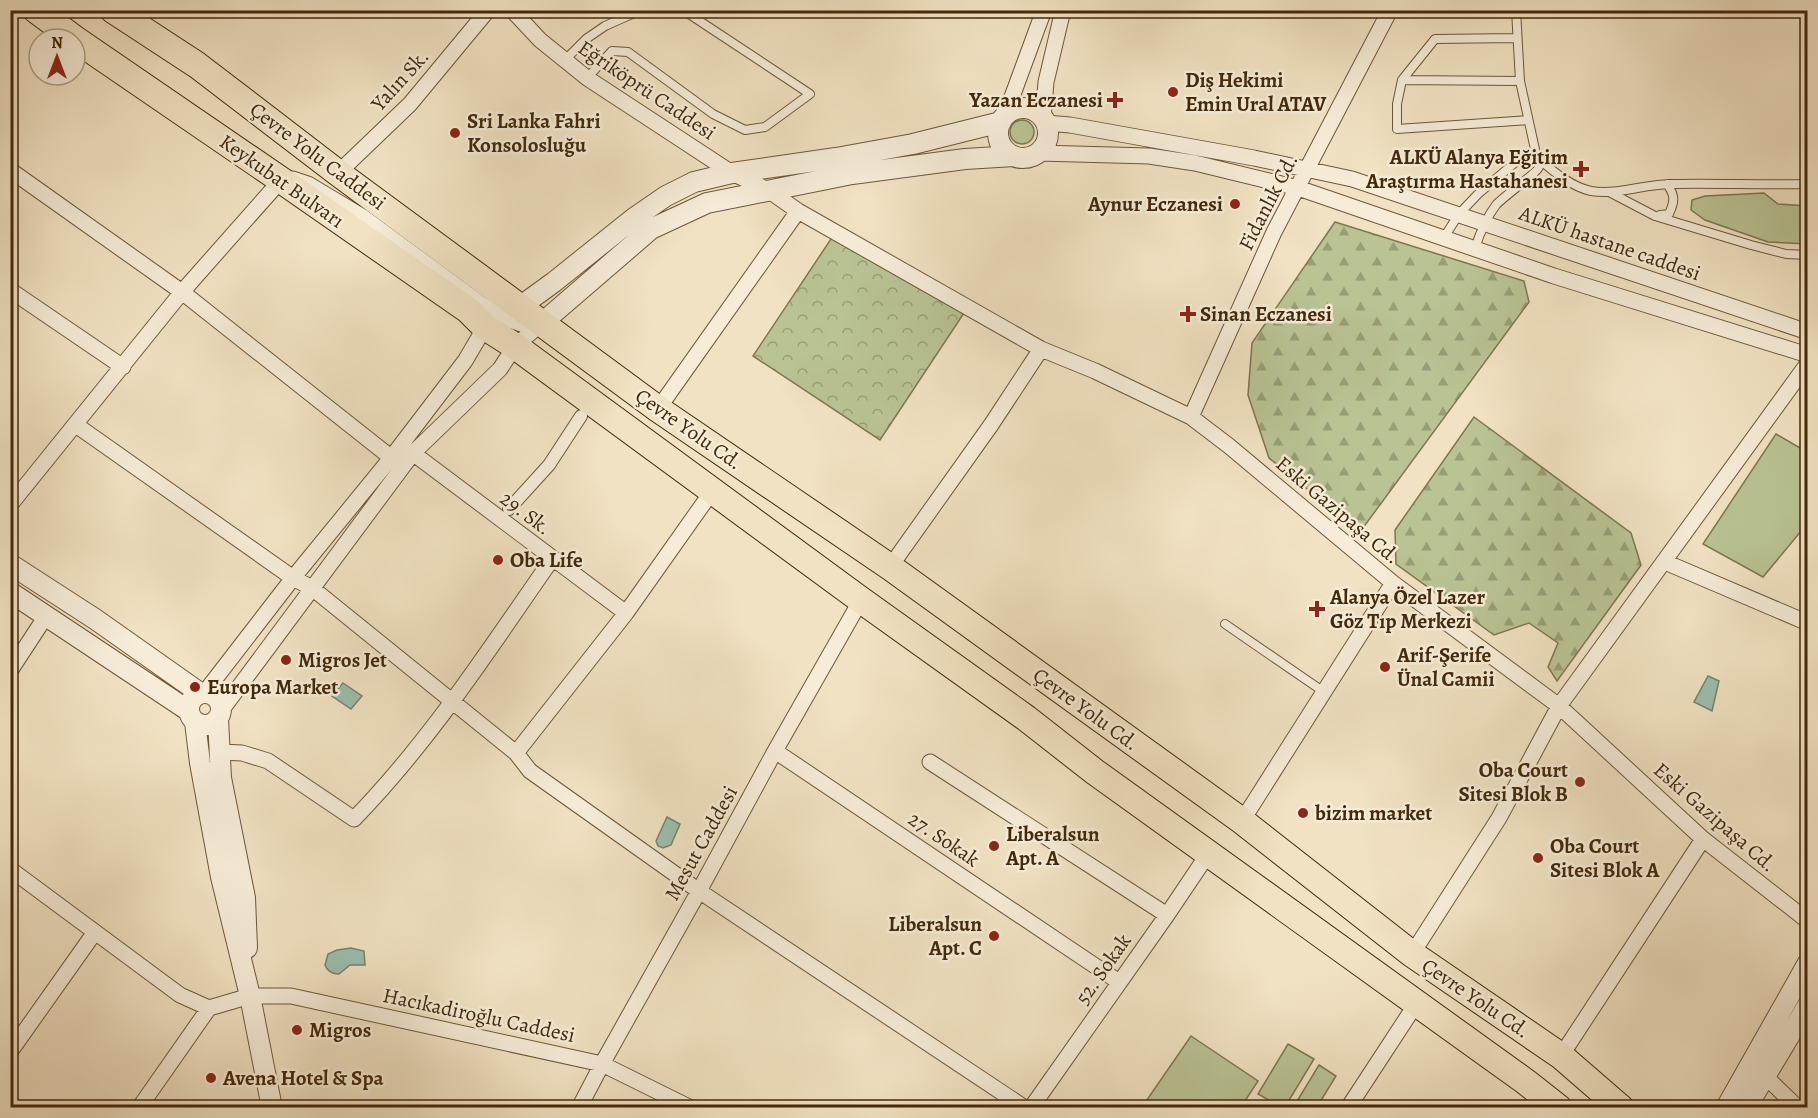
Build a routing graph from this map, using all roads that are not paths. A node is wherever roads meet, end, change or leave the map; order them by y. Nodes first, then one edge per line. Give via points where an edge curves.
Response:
1 (36, 10) edge
2 (113, 10) edge
3 (488, 10) edge
4 (512, 10) edge
5 (641, 10) edge
6 (683, 10) edge
7 (1044, 10) edge
8 (1063, 10) edge
9 (1390, 10) edge
10 (1516, 10) edge
11 (59, 27) edge
12 (1517, 38) junction
13 (87, 47) edge
14 (565, 60) junction
15 (587, 78) junction
16 (1402, 80) junction
17 (1520, 81) junction
18 (1003, 119) junction
19 (1045, 120) junction
20 (1528, 120) junction
21 (1038, 153) junction
22 (1014, 156) junction
23 (1538, 157) junction
24 (1308, 168) junction
25 (10, 170) edge
26 (338, 173) junction
27 (732, 173) junction
28 (281, 180) junction
29 (1667, 184) junction
30 (1808, 184) edge
31 (1298, 188) junction
32 (768, 190) junction
33 (1611, 193) junction
34 (798, 211) junction
35 (1459, 214) junction
36 (1655, 216) junction
37 (1484, 223) junction
38 (1443, 239) junction
39 (1474, 248) junction
40 (1808, 255) edge
41 (10, 290) edge
42 (182, 292) junction
43 (503, 317) junction
44 (542, 323) junction
45 (1808, 332) edge
46 (516, 346) junction
47 (1041, 349) junction
48 (1808, 355) edge
49 (1808, 363) edge
50 (123, 367) junction
51 (658, 409) junction
52 (581, 416) dead end
53 (1191, 417) junction
54 (76, 425) junction
55 (407, 449) junction
56 (397, 463) junction
57 (713, 490) junction
58 (10, 505) edge
59 (509, 509) dead end
60 (552, 559) junction
61 (1665, 562) junction
62 (10, 564) edge
63 (890, 567) junction
64 (293, 578) junction
65 (1394, 583) junction
66 (312, 588) junction
67 (10, 591) edge
68 (861, 600) junction
69 (626, 613) junction
70 (46, 616) junction
71 (1808, 623) edge
72 (1225, 624) dead end
73 (10, 670) edge
74 (1324, 692) junction
75 (202, 693) junction
76 (454, 701) junction
77 (1559, 706) junction
78 (220, 714) junction
79 (192, 716) junction
80 (775, 751) junction
81 (220, 752) junction
82 (516, 753) junction
83 (930, 762) dead end
84 (1242, 821) junction
85 (1703, 839) junction
86 (1208, 854) junction
87 (10, 869) edge
88 (699, 891) junction
89 (1167, 915) junction
90 (1808, 921) edge
91 (94, 932) junction
92 (1412, 954) junction
93 (1808, 963) edge
94 (1119, 982) junction
95 (250, 996) junction
96 (1416, 1004) junction
97 (1808, 1005) edge
98 (209, 1008) junction
99 (10, 1052) edge
100 (1561, 1056) junction
101 (602, 1064) junction
102 (1766, 1077) junction
103 (1546, 1104) edge
104 (140, 1107) edge
105 (272, 1107) edge
106 (579, 1107) edge
107 (691, 1107) edge
108 (1025, 1107) edge
109 (1031, 1107) edge
110 (1348, 1107) edge
111 (1621, 1107) edge
112 (1726, 1107) edge
113 (1746, 1107) edge
114 (1798, 1107) edge

1 - 11 highway, Keykubat Bulvarı
2 - 26 highway, Çevre Yolu Caddesi via 197,65
3 - 26 street, Yalın Sk. via 410,104
4 - 14 street, Eğriköprü Caddesi
5 - 14 lane via 605,26
6 - 15 lane via 810,94 765,127 745,130 713,114 628,52 612,51
7 - 18 street
8 - 19 street via 1046,82
9 - 24 street, Fidanlık Cd.
10 - 12 lane
12 - 16 lane via 1435,39
12 - 17 lane
13 - 28 highway, Keykubat Bulvarı
14 - 15 street, Eğriköprü Caddesi
15 - 27 street, Eğriköprü Caddesi
16 - 17 lane
16 - 20 lane via 1396,129
17 - 20 lane
18 - 19 street via 1016,109 1028,108
18 - 22 street via 999,130 1002,145
18 - 27 street via 913,144
19 - 21 street via 1047,139
19 - 24 street, ALKÜ hastane caddesi
20 - 23 lane
21 - 22 street
21 - 31 street via 1149,156
22 - 32 street via 852,174
23 - 33 lane via 1558,175 1588,190
23 - 35 lane via 1525,154
23 - 37 lane via 1537,172 1497,204
24 - 31 street, Fidanlık Cd.
24 - 35 street, ALKÜ hastane caddesi
25 - 42 street
26 - 43 highway, Çevre Yolu Caddesi
27 - 32 street, Eğriköprü Caddesi
27 - 43 street via 694,182 666,196
28 - 42 street
28 - 43 highway, Keykubat Bulvarı via 468,310
29 - 30 lane
29 - 33 lane
29 - 36 lane via 1674,194 1674,205 1669,214
31 - 38 street
31 - 53 street, Fidanlık Cd. via 1274,232
32 - 34 street, Eğriköprü Caddesi
32 - 44 street via 707,203 651,229
33 - 36 lane
34 - 47 street, Eski Gazipaşa Cd.
34 - 51 street
35 - 37 street, ALKÜ hastane caddesi
35 - 38 lane
36 - 40 lane via 1786,254
37 - 39 lane
37 - 45 street, ALKÜ hastane caddesi
38 - 39 street
39 - 48 street
41 - 50 street
42 - 50 street
42 - 56 street
43 - 44 highway, Çevre Yolu Cd.
43 - 46 highway, Çevre Yolu Cd.
43 - 55 street via 465,361
44 - 46 street
44 - 51 highway, Çevre Yolu Cd.
46 - 55 street via 500,369
46 - 57 highway, Çevre Yolu Cd.
47 - 53 street, Eski Gazipaşa Cd.
47 - 63 street
49 - 61 street
50 - 54 street
51 - 63 highway, Çevre Yolu Cd.
52 - 59 street via 549,465
53 - 65 street, Eski Gazipaşa Cd.
54 - 58 street
54 - 64 street
55 - 56 street
55 - 60 street, 29. Sk.
56 - 64 street
56 - 66 street
57 - 68 highway, Çevre Yolu Cd.
57 - 69 street
60 - 69 street, 29. Sk.
60 - 76 street
61 - 71 street
61 - 77 street
62 - 75 street
63 - 84 highway, Çevre Yolu Cd.
64 - 66 street
64 - 75 street
65 - 74 street
65 - 77 street, Eski Gazipaşa Cd.
66 - 76 street
66 - 78 street
67 - 70 street
68 - 80 street, Mesut Caddesi
68 - 86 highway, Çevre Yolu Cd.
69 - 82 street
70 - 73 street
70 - 79 street
72 - 74 lane
74 - 84 street
75 - 78 street via 214,695 220,703
75 - 79 street via 192,699
76 - 81 street via 354,819 268,761 242,753
76 - 82 street
77 - 85 street, Eski Gazipaşa Cd.
77 - 92 street via 1499,818
78 - 79 street via 204,725
78 - 81 street
79 - 95 street via 221,877
80 - 88 street, Mesut Caddesi
80 - 94 street, 27. Sokak
81 - 95 street via 221,778 245,898
82 - 88 street via 530,771
83 - 89 street
84 - 92 highway, Çevre Yolu Cd.
85 - 90 street, Eski Gazipaşa Cd.
85 - 100 street
86 - 89 street, 52. Sokak
86 - 96 highway, Çevre Yolu Cd.
87 - 91 street
88 - 101 street, Mesut Caddesi
88 - 108 street
89 - 94 street, 52. Sokak
91 - 98 street via 180,995
91 - 99 street
92 - 100 highway, Çevre Yolu Cd.
93 - 112 street
94 - 109 street, 52. Sokak
95 - 98 street, Hacıkadiroğlu Caddesi
95 - 101 street, Hacıkadiroğlu Caddesi via 291,996
95 - 105 street
96 - 103 highway, Çevre Yolu Cd.
96 - 110 street
97 - 102 street
98 - 104 street
100 - 111 highway, Çevre Yolu Cd.
101 - 106 street, Mesut Caddesi
101 - 107 street, Hacıkadiroğlu Caddesi
102 - 113 street
102 - 114 street

